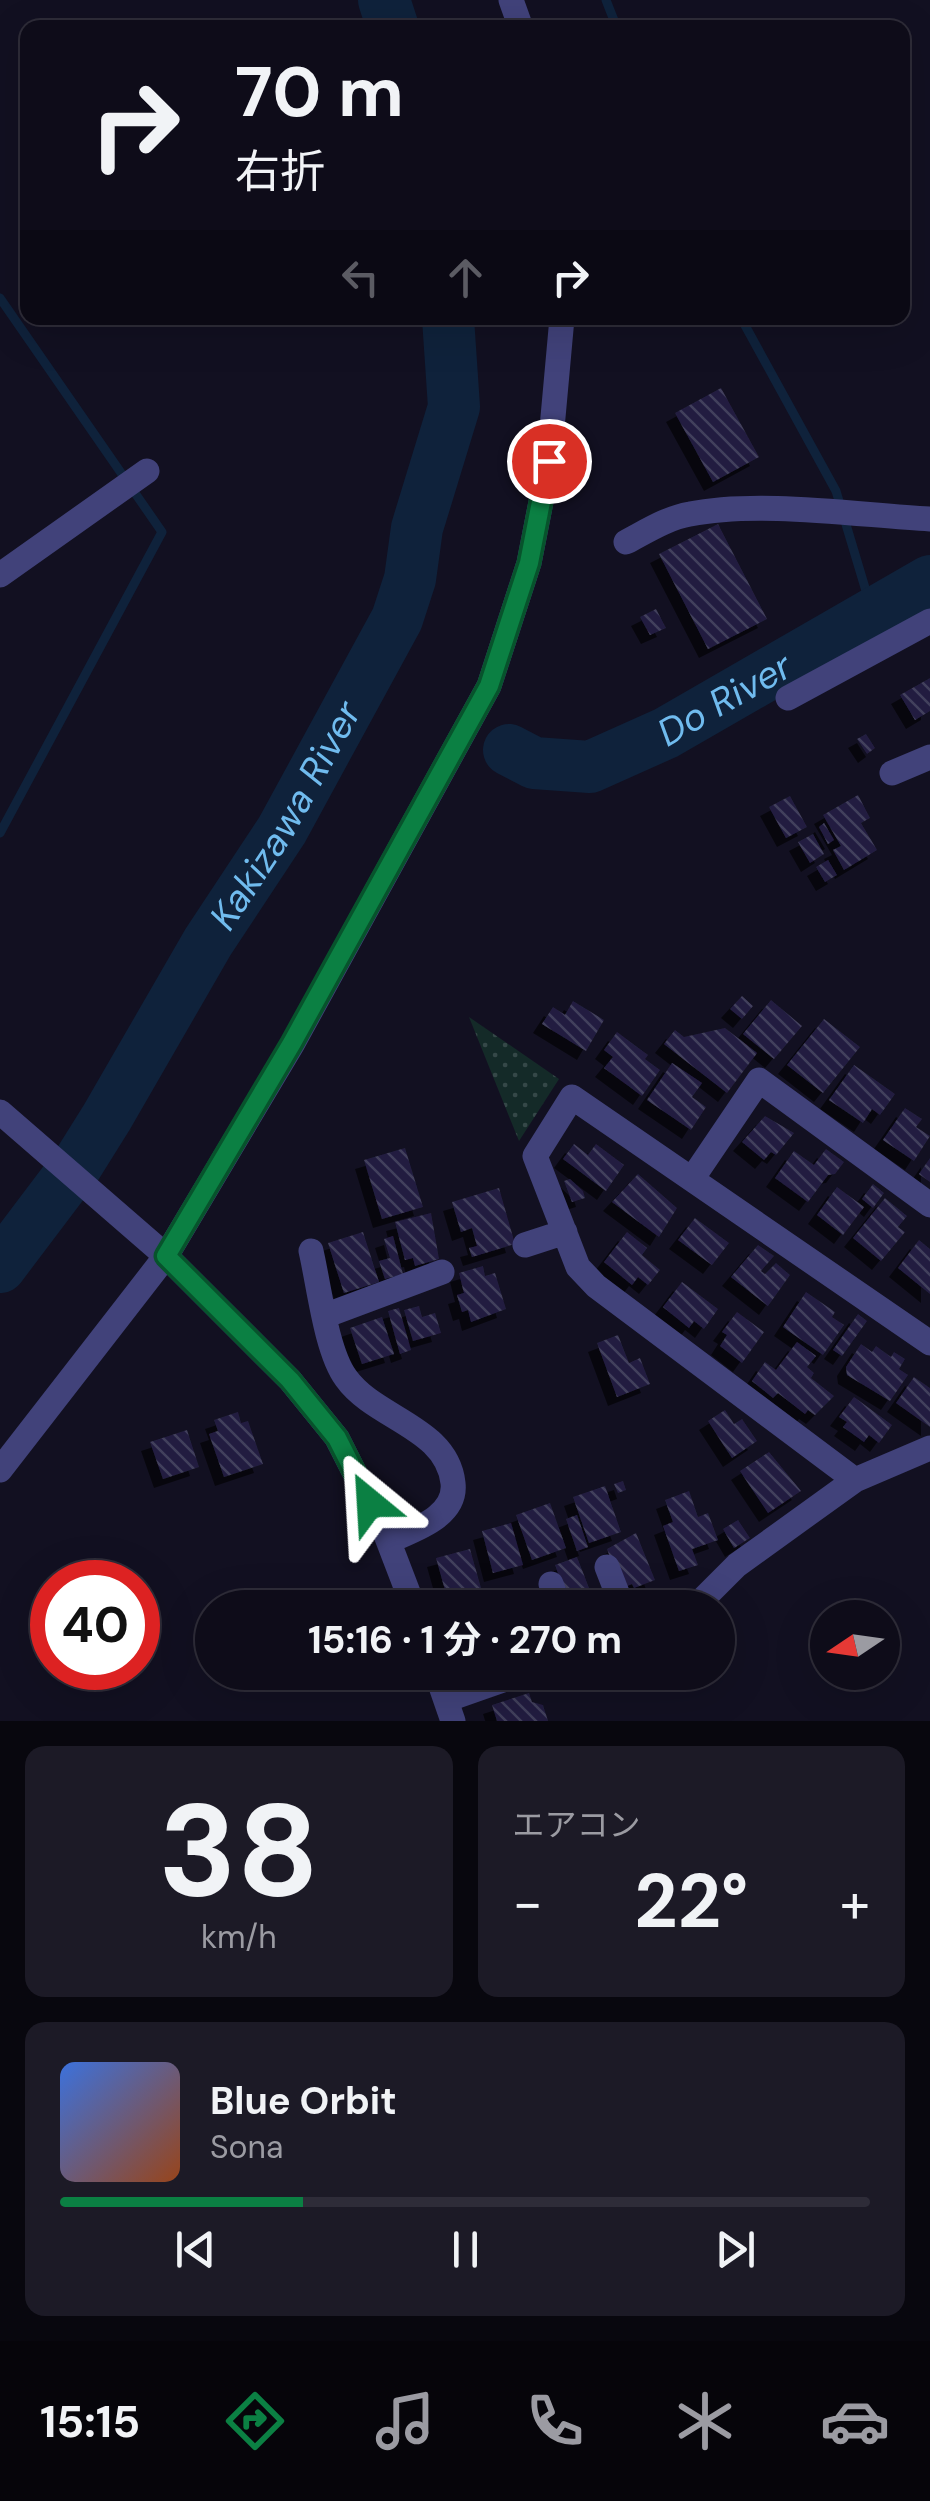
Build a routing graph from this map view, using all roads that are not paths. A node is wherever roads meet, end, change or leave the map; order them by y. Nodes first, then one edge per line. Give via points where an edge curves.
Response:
1 (561, 325) edge
2 (147, 470) dead end
3 (930, 519) edge
4 (626, 542) dead end
5 (0, 575) edge
6 (930, 621) edge
7 (788, 698) dead end
8 (930, 757) edge
9 (892, 774) dead end
10 (0, 1112) edge
11 (692, 1179) junction
12 (930, 1205) edge
13 (565, 1232) junction
14 (525, 1245) dead end
15 (159, 1250) junction
16 (311, 1251) dead end
17 (442, 1272) dead end
18 (326, 1315) junction
19 (930, 1343) edge
20 (930, 1448) edge
21 (0, 1470) edge
22 (855, 1480) junction
23 (389, 1540) junction
24 (606, 1568) dead end
25 (407, 1590) edge
26 (615, 1590) edge
27 (712, 1590) edge
28 (490, 1690) edge
29 (449, 1710) edge

1 - 15 street via 549,461 529,563 489,686 292,1043
2 - 5 street
3 - 4 street via 704,512 664,522
6 - 7 street
8 - 9 street
10 - 15 street
11 - 12 street via 760,1080
11 - 13 street via 572,1096 535,1156
11 - 19 street
13 - 14 street
13 - 22 street via 578,1266 596,1286
15 - 21 street
15 - 23 street via 290,1380 337,1438
16 - 18 street
17 - 18 street
18 - 23 street via 346,1379 438,1448 452,1469 454,1493 444,1510
20 - 22 street
22 - 27 street
23 - 25 street
24 - 26 street
28 - 29 street

